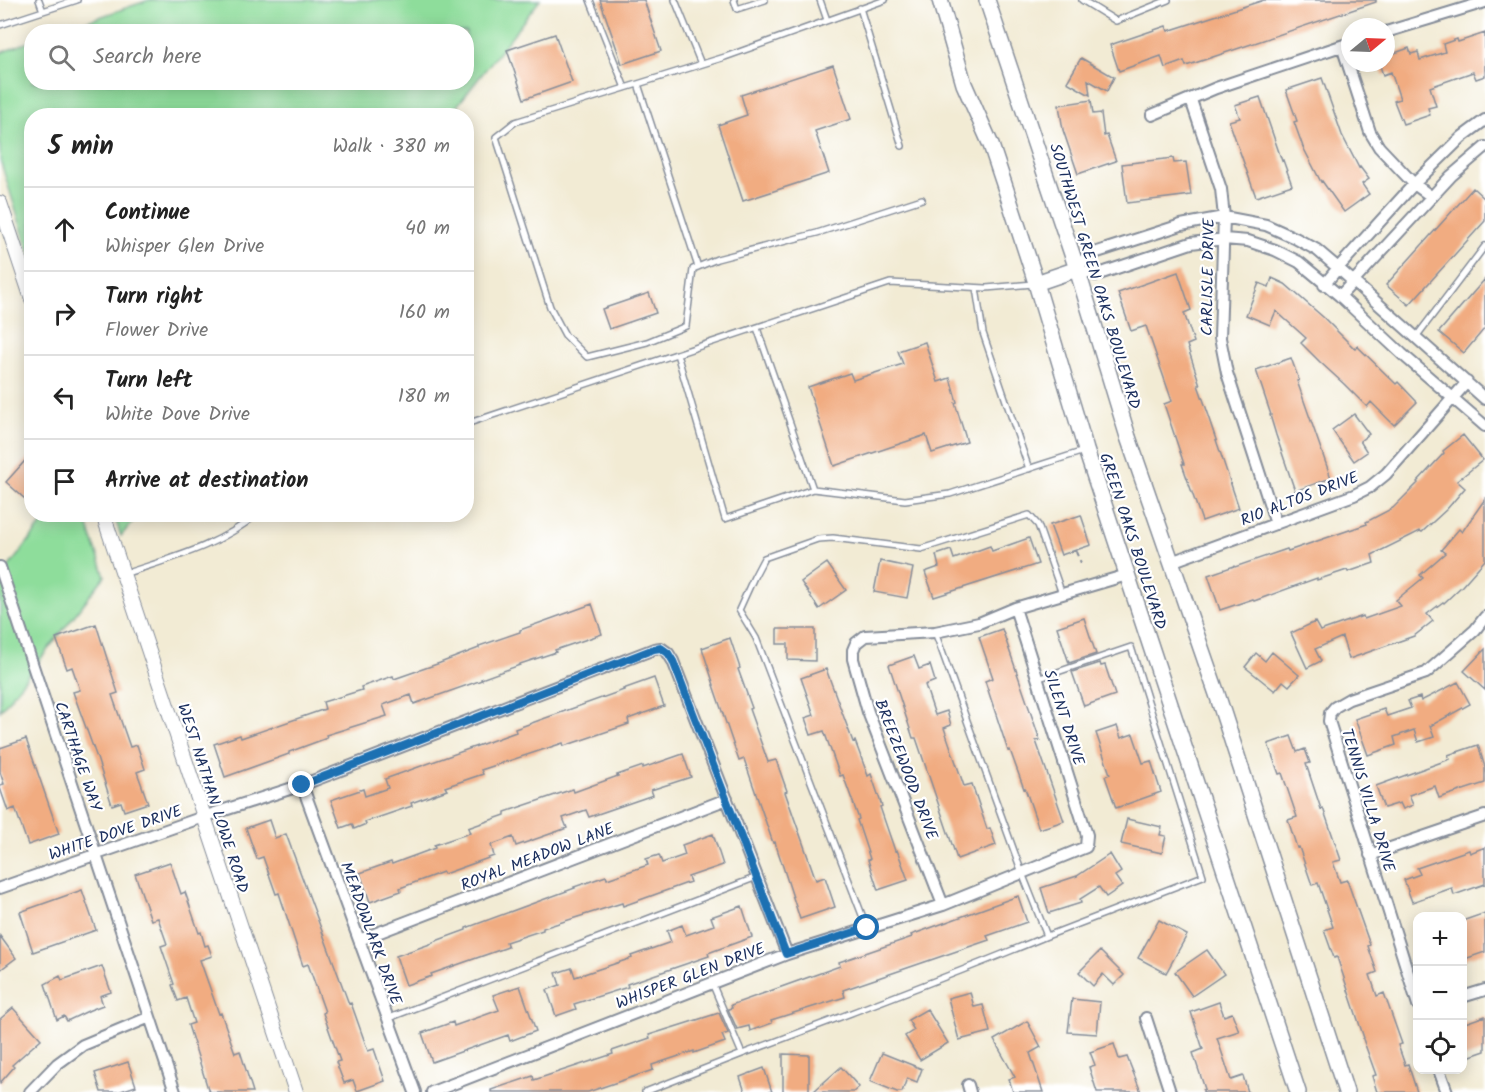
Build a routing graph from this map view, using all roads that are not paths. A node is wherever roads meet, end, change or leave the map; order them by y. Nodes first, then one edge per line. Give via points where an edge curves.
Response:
1 (39, 0) edge
2 (77, 0) edge
3 (590, 0) edge
4 (675, 0) edge
5 (734, 0) edge
6 (765, 0) edge
7 (820, 0) edge
8 (885, 0) edge
9 (940, 0) edge
10 (987, 0) edge
11 (1082, 0) edge
12 (1168, 0) edge
13 (1485, 2) edge
14 (861, 8) junction
15 (43, 11) junction
16 (827, 20) junction
17 (0, 25) edge
18 (1395, 29) edge
19 (1341, 46) edge
20 (701, 64) junction
21 (1354, 72) edge
22 (638, 84) junction
23 (625, 88) junction
24 (1191, 100) junction
25 (1152, 115) dead end
26 (1485, 120) edge
27 (902, 146) dead end
28 (1485, 147) edge
29 (1414, 184) junction
30 (1432, 196) junction
31 (922, 199) dead end
32 (0, 203) edge
33 (1224, 217) junction
34 (1224, 239) junction
35 (1485, 247) edge
36 (698, 267) junction
37 (1338, 268) junction
38 (1077, 269) junction
39 (24, 275) edge
40 (1353, 281) junction
41 (1036, 283) junction
42 (1324, 285) junction
43 (976, 288) junction
44 (1340, 296) junction
45 (757, 328) junction
46 (1416, 337) junction
47 (677, 354) junction
48 (1467, 382) junction
49 (1453, 399) junction
50 (1485, 399) edge
51 (474, 421) edge
52 (1485, 426) edge
53 (1086, 450) junction
54 (1029, 469) junction
55 (813, 489) junction
56 (106, 522) edge
57 (248, 522) edge
58 (1276, 524) junction
59 (1171, 562) junction
60 (0, 567) edge
61 (123, 575) junction
62 (1127, 575) junction
63 (1062, 594) junction
64 (1015, 608) junction
65 (1485, 617) edge
66 (935, 632) junction
67 (1037, 679) junction
68 (302, 785) junction
69 (727, 799) junction
70 (1485, 816) edge
71 (203, 817) junction
72 (1087, 835) joint
73 (96, 854) junction
74 (1370, 855) junction
75 (1022, 873) junction
76 (757, 877) junction
77 (0, 888) edge
78 (943, 905) junction
79 (867, 928) junction
80 (1047, 936) junction
81 (359, 940) junction
82 (786, 954) junction
83 (712, 983) junction
84 (1413, 989) edge
85 (1485, 990) edge
86 (1467, 995) edge
87 (150, 1017) junction
88 (387, 1018) junction
89 (1146, 1018) dead end
90 (742, 1054) junction
91 (1440, 1074) edge
92 (30, 1092) edge
93 (176, 1092) edge
94 (296, 1092) edge
95 (415, 1092) edge
96 (432, 1092) edge
97 (645, 1092) edge
98 (1170, 1092) edge
99 (1298, 1092) edge
100 (1346, 1092) edge
101 (1447, 1092) edge

1 - 15 lane
2 - 15 lane
3 - 23 lane
4 - 20 lane
5 - 6 lane via 737,9
7 - 16 lane
8 - 14 lane
9 - 41 main road, GREEN OAKS BOULEVARD via 964,84 991,145
10 - 38 main road, SOUTHWEST GREEN OAKS BOULEVARD
11 - 12 lane via 1116,21
13 - 18 street
14 - 16 lane
14 - 27 lane
15 - 17 lane
16 - 20 lane
19 - 24 street
20 - 22 lane
21 - 29 street via 1378,147
22 - 23 lane
22 - 36 lane
23 - 36 lane via 515,122 496,137 550,307 565,335 587,357 647,342 687,326 693,269
24 - 25 street
24 - 33 street, CARLISLE DRIVE via 1221,189
26 - 29 street via 1462,136
28 - 30 street
29 - 30 street
29 - 37 street
30 - 40 street
31 - 36 lane
32 - 39 street
33 - 34 street, CARLISLE DRIVE
33 - 37 street via 1266,225 1317,250
33 - 38 street via 1181,225 1088,255
34 - 38 street via 1191,243 1096,275
34 - 42 street via 1248,241 1275,250 1299,262
34 - 58 street, CARLISLE DRIVE via 1220,338 1227,373
35 - 46 lane
37 - 40 street
37 - 42 street
38 - 41 main road
38 - 59 main road, SOUTHWEST GREEN OAKS BOULEVARD
40 - 44 street
40 - 46 street
41 - 43 lane
41 - 53 main road, GREEN OAKS BOULEVARD
42 - 44 street
43 - 45 lane via 890,284
43 - 54 lane via 983,333
44 - 49 street
45 - 47 lane
45 - 55 lane
46 - 48 street
47 - 51 lane
47 - 55 lane via 725,519
48 - 49 street, RIO ALTOS DRIVE
48 - 50 street
49 - 52 street
49 - 58 street, RIO ALTOS DRIVE via 1370,487
53 - 54 lane
53 - 62 main road, GREEN OAKS BOULEVARD
54 - 55 lane via 950,494 905,500
56 - 61 street, WEST NATHAN LOWE ROAD
57 - 61 lane via 214,543
58 - 59 street, RIO ALTOS DRIVE
59 - 100 main road, GREEN OAKS BOULEVARD
60 - 73 street, CARTHAGE WAY
61 - 71 street, WEST NATHAN LOWE ROAD
62 - 63 street
62 - 99 main road, GREEN OAKS BOULEVARD
63 - 64 street
63 - 79 lane via 1038,525 1029,515 921,549 818,538 764,558 739,610 756,638
64 - 66 street via 979,623
64 - 67 street, SILENT DRIVE
65 - 74 street, TENNIS VILLA DRIVE via 1426,673 1349,699 1330,714
66 - 75 lane
66 - 78 street, BREEZEWOOD DRIVE via 865,636 856,643 853,659 868,712
67 - 72 street, SILENT DRIVE
67 - 80 lane via 1131,647 1203,876
68 - 69 street, WHITE DOVE DRIVE via 661,648 673,661
68 - 71 street, WHITE DOVE DRIVE
68 - 81 street, MEADOWLARK DRIVE
69 - 76 street
69 - 81 street, ROYAL MEADOW LANE
70 - 74 street
71 - 73 street, WHITE DOVE DRIVE
71 - 94 street, WEST NATHAN LOWE ROAD
72 - 75 street, WHISPER GLEN DRIVE via 1086,847
73 - 77 street, WHITE DOVE DRIVE
73 - 87 street, CARTHAGE WAY
74 - 84 street, TENNIS VILLA DRIVE
75 - 78 street, WHISPER GLEN DRIVE
75 - 80 lane
76 - 82 street
76 - 88 lane
78 - 79 street, WHISPER GLEN DRIVE
79 - 82 street, WHISPER GLEN DRIVE
80 - 90 lane
81 - 88 street, MEADOWLARK DRIVE
82 - 83 street, WHISPER GLEN DRIVE
83 - 90 lane
83 - 96 street, WHISPER GLEN DRIVE
85 - 86 street
87 - 92 street via 83,1045 57,1064
87 - 93 street, CARTHAGE WAY
88 - 95 street, MEADOWLARK DRIVE
89 - 98 street
90 - 97 lane
91 - 101 street

